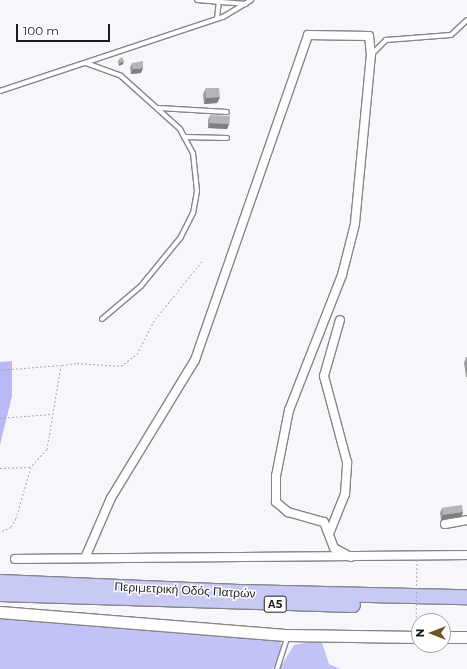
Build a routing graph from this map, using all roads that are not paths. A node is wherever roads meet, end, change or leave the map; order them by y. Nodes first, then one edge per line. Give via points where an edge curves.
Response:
1 (197, 0) edge
2 (251, 0) edge
3 (219, 1) edge
4 (247, 4) junction
5 (217, 19) junction
6 (467, 20) edge
7 (372, 54) junction
8 (86, 63) junction
9 (0, 91) edge
10 (159, 108) junction
11 (227, 112) dead end
12 (184, 137) junction
13 (227, 138) dead end
14 (102, 319) dead end
15 (340, 320) dead end
16 (466, 519) edge
17 (445, 524) dead end
18 (329, 534) junction
19 (467, 555) edge
20 (351, 557) junction
21 (85, 558) junction
22 (16, 559) dead end
23 (0, 582) edge
24 (0, 594) edge
25 (467, 597) edge
26 (467, 607) edge
27 (0, 612) edge
28 (288, 635) junction
29 (411, 637) edge
30 (451, 637) edge
31 (467, 637) edge
32 (277, 669) edge

1 - 3 lane
2 - 4 lane
3 - 4 lane
3 - 5 lane
4 - 5 lane
5 - 8 lane
6 - 7 lane via 451,35 386,40
7 - 18 street via 355,224 342,275 289,410 276,476 279,506 318,518
7 - 21 street via 369,36 308,35 195,360 111,498
8 - 9 lane
8 - 10 lane via 121,76
10 - 11 lane
10 - 12 lane
12 - 13 lane
12 - 14 lane via 194,153 197,191 193,213 181,237 141,286
15 - 18 street via 324,376 347,462 345,494
16 - 17 street
18 - 20 street via 337,551
19 - 20 street
20 - 21 street
21 - 22 street
23 - 25 highway, Περιμετρική Οδός Πατρών / Α5 via 260,593
24 - 26 highway, Περιμετρική Οδός Πατρών / Α5 via 294,605
27 - 28 street
28 - 29 street
28 - 32 lane
30 - 31 street

